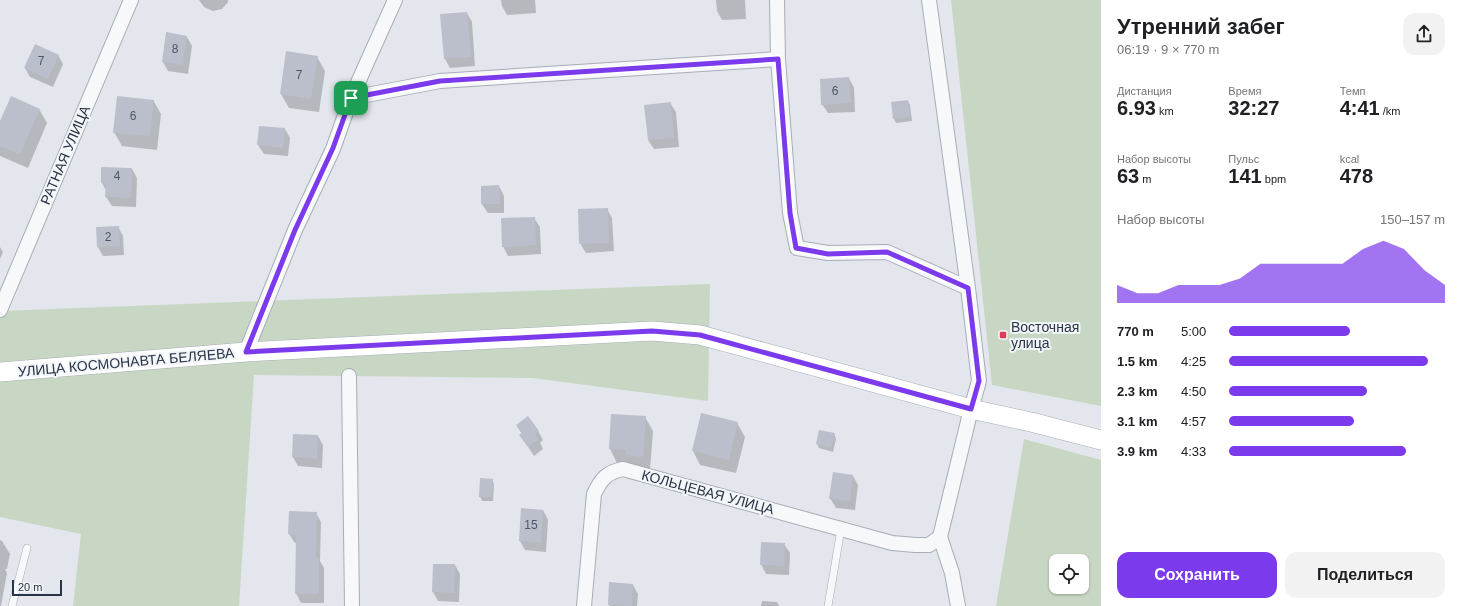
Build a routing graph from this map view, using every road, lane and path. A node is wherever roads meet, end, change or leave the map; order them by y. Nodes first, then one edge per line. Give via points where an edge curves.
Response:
1 (131, 0) edge
2 (395, 0) edge
3 (777, 0) edge
4 (929, 0) edge
5 (778, 59) junction
6 (351, 98) junction
7 (968, 288) junction
8 (0, 310) edge
9 (246, 352) junction
10 (0, 372) edge
11 (349, 376) dead end
12 (971, 409) junction
13 (1101, 440) edge
14 (841, 528) junction
15 (940, 537) junction
16 (27, 548) dead end
17 (12, 606) edge
18 (352, 606) edge
19 (584, 606) edge
20 (828, 606) edge
21 (958, 606) edge

1 - 8 street, РАТНАЯ УЛИЦА
2 - 6 street
3 - 5 street
4 - 7 street
5 - 6 street via 440,81
5 - 7 street via 790,213 796,248 828,254 887,252
6 - 9 street via 333,148 295,230
7 - 12 street via 979,381
9 - 10 street, УЛИЦА КОСМОНАВТА БЕЛЯЕВА
9 - 12 street, УЛИЦА КОСМОНАВТА БЕЛЯЕВА via 652,331 700,335
11 - 18 street
12 - 13 street, УЛИЦА КОСМОНАВТА БЕЛЯЕВА
12 - 15 street
14 - 15 street, КОЛЬЦЕВАЯ УЛИЦА via 892,542 915,545 929,545
14 - 19 street, КОЛЬЦЕВАЯ УЛИЦА via 623,469 612,471 598,485 594,494
14 - 20 lane
15 - 21 street via 952,573
16 - 17 lane

